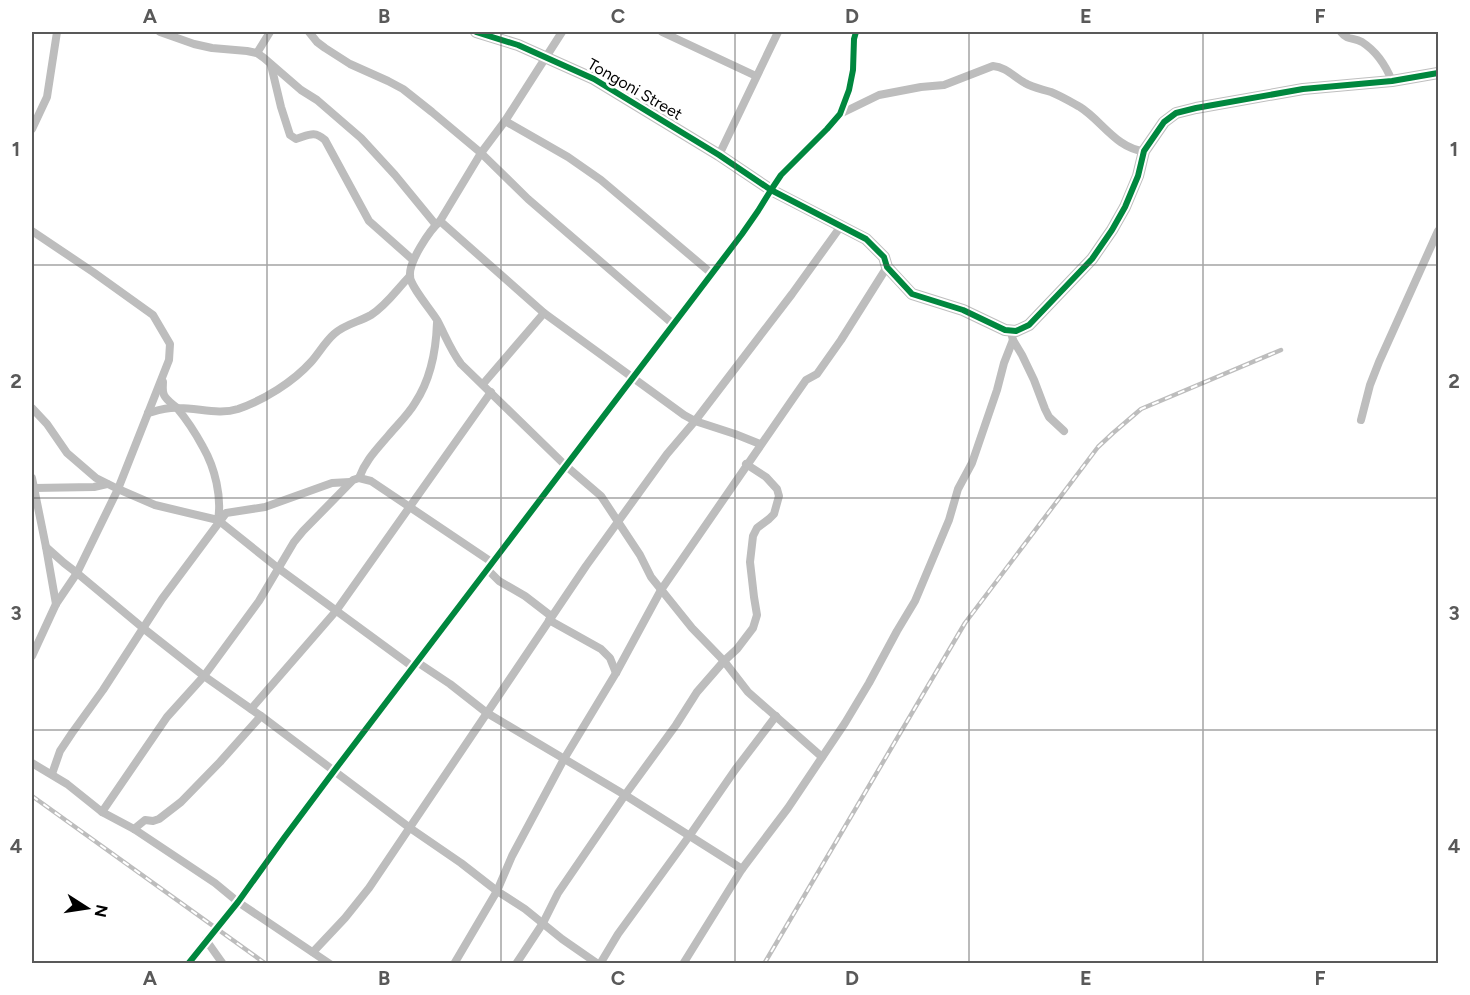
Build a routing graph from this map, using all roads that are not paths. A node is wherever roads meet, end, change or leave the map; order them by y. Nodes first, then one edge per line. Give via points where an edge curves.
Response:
1 (57, 32) edge
2 (160, 32) edge
3 (270, 32) edge
4 (309, 32) edge
5 (476, 32) edge
6 (562, 32) edge
7 (662, 32) edge
8 (778, 32) edge
9 (1341, 32) edge
10 (853, 34) edge
11 (257, 53) junction
12 (546, 57) junction
13 (271, 64) junction
14 (1438, 73) edge
15 (756, 76) junction
16 (1392, 81) junction
17 (840, 114) junction
18 (505, 121) junction
19 (32, 129) edge
20 (1144, 151) junction
21 (481, 153) junction
22 (719, 155) junction
23 (771, 190) junction
24 (438, 223) junction
25 (841, 226) junction
26 (32, 231) edge
27 (1438, 231) edge
28 (413, 260) junction
29 (887, 267) junction
30 (711, 273) junction
31 (410, 276) junction
32 (544, 313) junction
33 (437, 320) junction
34 (673, 324) junction
35 (1012, 336) junction
36 (164, 372) junction
37 (633, 378) junction
38 (483, 384) junction
39 (491, 392) junction
40 (32, 408) edge
41 (176, 408) junction
42 (148, 413) junction
43 (1361, 420) dead end
44 (695, 421) junction
45 (1064, 431) dead end
46 (760, 444) junction
47 (746, 464) junction
48 (566, 466) junction
49 (32, 478) edge
50 (359, 478) junction
51 (351, 483) junction
52 (107, 484) junction
53 (34, 488) junction
54 (118, 489) junction
55 (409, 507) junction
56 (220, 521) junction
57 (618, 522) junction
58 (46, 547) junction
59 (490, 566) junction
60 (278, 568) junction
61 (77, 573) junction
62 (661, 590) junction
63 (56, 604) junction
64 (336, 611) junction
65 (550, 618) junction
66 (143, 628) junction
67 (32, 656) edge
68 (724, 661) junction
69 (415, 664) junction
70 (616, 673) junction
71 (204, 676) junction
72 (252, 709) junction
73 (487, 713) junction
74 (261, 716) junction
75 (776, 716) junction
76 (822, 757) junction
77 (564, 759) junction
78 (32, 763) edge
79 (334, 771) junction
80 (52, 774) junction
81 (625, 795) junction
82 (102, 812) junction
83 (410, 828) junction
84 (134, 829) junction
85 (690, 835) junction
86 (742, 869) junction
87 (497, 891) junction
88 (238, 902) junction
89 (543, 923) junction
90 (206, 940) junction
91 (313, 952) junction
92 (188, 963) edge
93 (223, 963) edge
94 (330, 963) edge
95 (454, 963) edge
96 (516, 963) edge
97 (599, 963) edge
98 (683, 963) edge

1 - 19 street via 47,97
2 - 11 street via 212,48
3 - 11 street
4 - 21 street via 350,64 403,89
5 - 12 street, Tongoni Street
6 - 12 street
7 - 15 street
8 - 15 street
9 - 16 street via 1372,51
10 - 17 street via 854,70
11 - 13 street
12 - 18 street
12 - 22 street, Tongoni Street via 594,79
13 - 24 street via 361,138
13 - 28 street via 290,135 296,139 317,134 325,140 369,221
14 - 16 street
15 - 22 street
16 - 20 street via 1303,89 1176,113 1164,122
17 - 20 street via 879,95 944,85 997,66 1024,83 1082,108 1117,139
17 - 23 street
18 - 21 street
18 - 30 street via 601,180
20 - 35 street via 1138,176 1113,230 1092,259 1038,317
21 - 24 street
21 - 34 street via 528,199
22 - 23 street, Tongoni Street
23 - 25 street, Tongoni Street
23 - 30 street
24 - 28 street
24 - 32 street
25 - 29 street, Tongoni Street via 866,239
25 - 44 street
26 - 36 street via 153,315 170,344
27 - 43 street via 1379,362
28 - 31 street
29 - 35 street, Tongoni Street via 912,294 963,310
29 - 46 street via 817,374 806,380
30 - 34 street
31 - 33 street
31 - 41 street via 377,310 336,332 297,375 260,399 219,412
32 - 37 street
32 - 38 street
33 - 38 street via 456,358
33 - 50 street via 435,354 422,393 366,463
34 - 37 street
35 - 45 street via 1049,417
35 - 76 street via 972,463 958,489 922,587
36 - 41 street via 164,394
36 - 42 street
37 - 44 street
37 - 48 street
38 - 39 street
39 - 48 street
39 - 55 street
40 - 52 street via 67,453
41 - 42 street
41 - 56 street via 211,464
42 - 54 street
44 - 46 street
44 - 57 street
46 - 47 street
47 - 62 street
47 - 68 street via 766,477 779,496 774,513 753,536 750,556 756,621
48 - 57 street via 601,496
48 - 59 street
49 - 53 street
50 - 51 street
50 - 55 street via 371,481
51 - 56 street via 332,483 265,507 228,512
51 - 60 street via 303,531
52 - 53 street
52 - 54 street
53 - 58 street
54 - 56 street via 155,505
54 - 61 street
55 - 59 street
55 - 64 street
56 - 60 street
56 - 66 street
57 - 62 street
57 - 65 street
58 - 61 street
58 - 63 street
59 - 65 street via 499,581
59 - 69 street
60 - 64 street
60 - 71 street
61 - 63 street
61 - 66 street
62 - 68 street
62 - 70 street
63 - 67 street
64 - 69 street
64 - 72 street
65 - 70 street via 601,649
65 - 73 street
66 - 71 street
66 - 80 street via 60,751
68 - 75 street via 748,692
68 - 81 street via 697,692
69 - 73 street via 450,684
69 - 79 street
70 - 77 street
71 - 72 street
71 - 82 street via 167,717
72 - 74 street
73 - 77 street
73 - 83 street
74 - 79 street
74 - 84 street via 181,802 159,819 145,820
75 - 76 street
75 - 85 street
76 - 86 street
77 - 81 street
77 - 87 street
78 - 80 street
79 - 83 street
79 - 88 street
80 - 82 street
81 - 85 street
81 - 89 street via 558,893
82 - 84 street
83 - 87 street
83 - 91 street via 369,888
84 - 88 street
85 - 86 street
85 - 97 street
86 - 98 street
87 - 89 street
87 - 95 street
88 - 90 street
88 - 91 street
89 - 96 street
89 - 97 street
90 - 92 street
90 - 93 street
91 - 94 street

